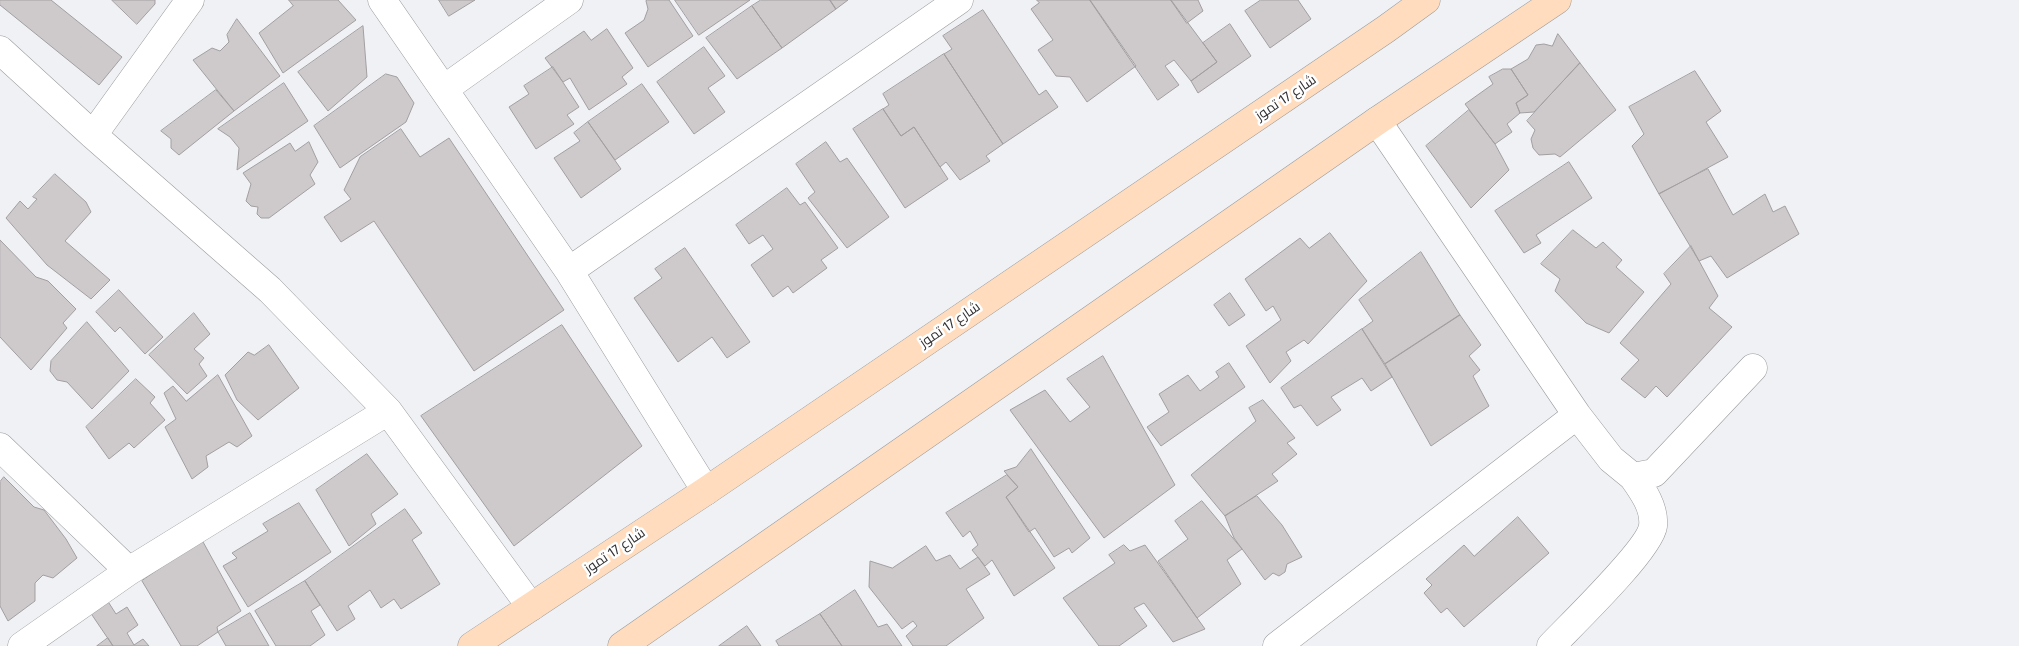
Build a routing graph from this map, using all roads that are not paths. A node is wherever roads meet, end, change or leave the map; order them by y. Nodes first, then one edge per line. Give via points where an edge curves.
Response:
1 (190, 0) edge
2 (382, 0) edge
3 (569, 0) edge
4 (959, 0) edge
5 (1426, 0) edge
6 (1557, 0) edge
7 (0, 50) edge
8 (444, 89) junction
9 (1377, 121) junction
10 (93, 134) junction
11 (570, 271) junction
12 (1752, 368) dead end
13 (388, 411) junction
14 (1577, 415) junction
15 (0, 447) edge
16 (1633, 477) junction
17 (706, 491) junction
18 (129, 571) junction
19 (531, 607) junction
20 (22, 646) edge
21 (472, 646) edge
22 (622, 646) edge
23 (1277, 646) edge
24 (1551, 646) edge

1 - 10 street
2 - 8 street
3 - 8 street
4 - 11 street
5 - 17 main road, شارع 17 تموز
6 - 9 main road
7 - 10 street
8 - 11 street
9 - 14 street
9 - 22 main road
10 - 13 street via 270,290
11 - 17 street
12 - 16 street via 1654,473
13 - 18 street
13 - 19 street
14 - 16 street via 1611,459
14 - 23 street
15 - 18 street
16 - 24 street via 1649,500 1653,526 1644,546
17 - 19 main road, شارع 17 تموز
18 - 20 street
19 - 21 main road, شارع 17 تموز

